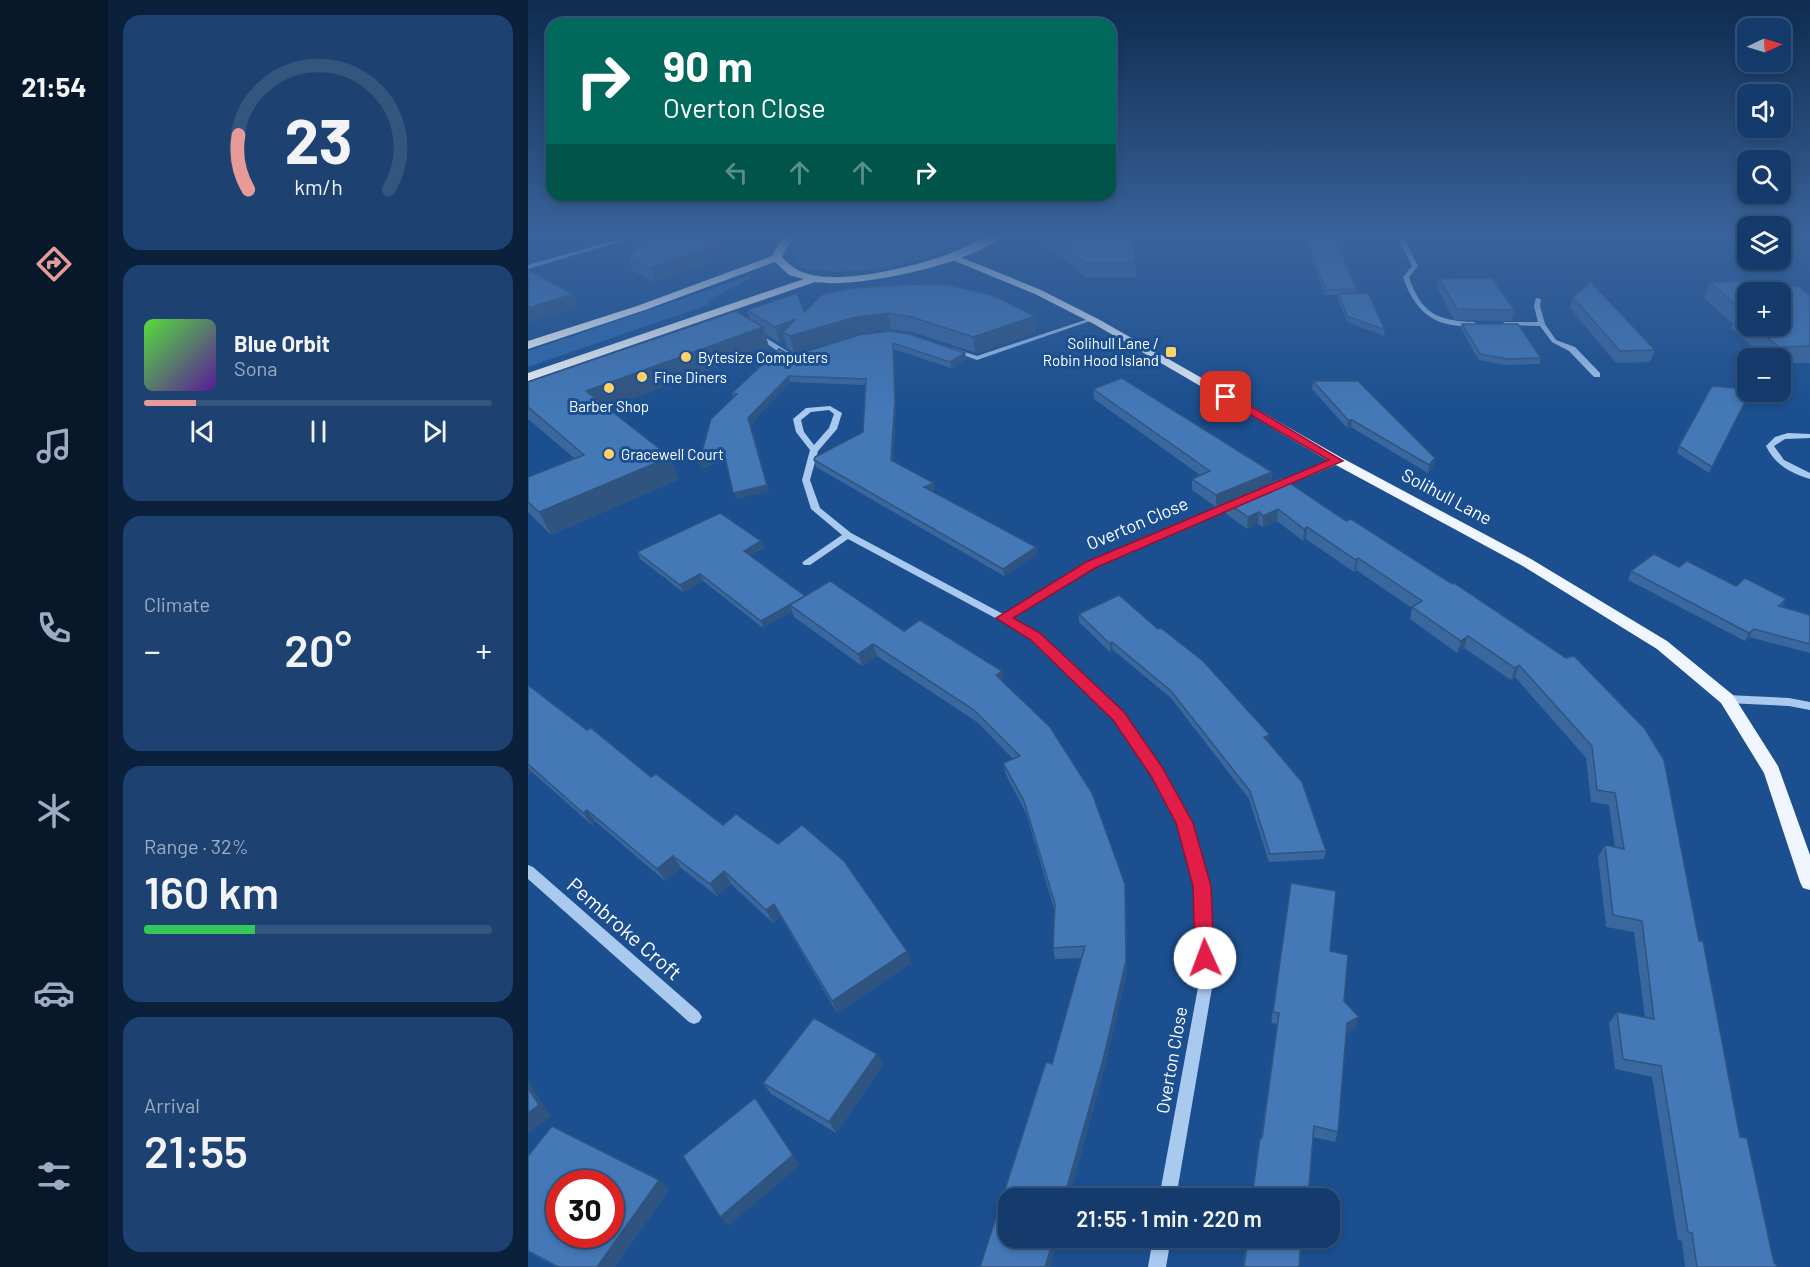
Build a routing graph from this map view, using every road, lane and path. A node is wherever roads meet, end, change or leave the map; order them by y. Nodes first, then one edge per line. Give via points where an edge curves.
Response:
1 (676, 295) edge
2 (770, 295) edge
3 (1044, 295) edge
4 (1413, 295) edge
5 (1538, 299) dead end
6 (1093, 319) junction
7 (1487, 324) edge
8 (1496, 324) edge
9 (1542, 324) junction
10 (749, 330) edge
11 (528, 345) edge
12 (945, 347) edge
13 (804, 354) edge
14 (1597, 375) dead end
15 (528, 377) edge
16 (1810, 436) edge
17 (814, 450) junction
18 (1338, 461) junction
19 (1810, 476) edge
20 (848, 535) junction
21 (807, 563) dead end
22 (1003, 618) junction
23 (1727, 699) junction
24 (1810, 706) edge
25 (528, 871) edge
26 (1810, 882) edge
27 (694, 1017) dead end
28 (1170, 1188) edge
29 (1160, 1248) edge
30 (1157, 1267) edge

1 - 11 highway
2 - 15 highway
3 - 6 main road, Solihull Lane
4 - 7 street via 1421,309 1441,321
5 - 9 street
6 - 12 street via 977,358
6 - 18 main road, Solihull Lane
8 - 9 street
9 - 14 street via 1554,340 1572,349
10 - 13 street via 793,358
16 - 19 street via 1784,436 1770,446 1774,457
17 - 17 street via 800,432 797,419 809,410 830,408 838,413 833,429
17 - 20 street via 806,480 816,509
18 - 22 street, Overton Close via 1091,565
18 - 23 main road, Solihull Lane via 1526,562 1653,639
20 - 21 street
20 - 22 street
22 - 28 street, Overton Close via 1035,637 1118,716 1184,823 1202,886 1206,982
23 - 24 street
23 - 26 main road, Solihull Lane via 1772,771
25 - 27 street, Pembroke Croft
29 - 30 street

